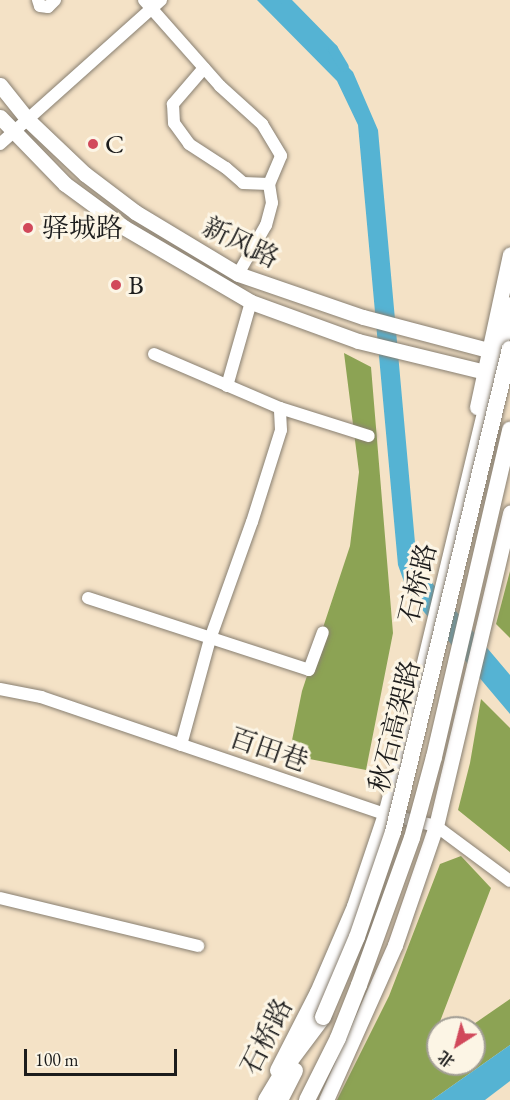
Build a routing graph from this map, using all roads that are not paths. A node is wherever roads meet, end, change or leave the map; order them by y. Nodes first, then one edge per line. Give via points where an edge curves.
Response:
1 (38, 0) edge
2 (55, 0) edge
3 (161, 0) edge
4 (147, 5) edge
5 (204, 68) junction
6 (0, 85) edge
7 (0, 117) edge
8 (28, 120) junction
9 (12, 132) junction
10 (0, 144) edge
11 (269, 184) junction
12 (510, 255) edge
13 (238, 274) junction
14 (251, 302) junction
15 (510, 304) edge
16 (501, 352) edge
17 (154, 354) dead end
18 (488, 374) junction
19 (510, 378) edge
20 (227, 386) junction
21 (280, 408) junction
22 (510, 430) edge
23 (369, 436) dead end
24 (510, 513) edge
25 (88, 598) dead end
26 (323, 632) dead end
27 (210, 639) junction
28 (0, 689) edge
29 (181, 745) junction
30 (385, 814) junction
31 (436, 826) junction
32 (510, 880) edge
33 (0, 898) edge
34 (198, 946) dead end
35 (323, 1017) junction
36 (264, 1100) edge
37 (280, 1100) edge
38 (308, 1100) edge
39 (326, 1100) edge

1 - 2 street via 40,6 48,7
3 - 4 street
4 - 5 street
4 - 8 street
5 - 11 street via 261,124 281,156
5 - 11 street via 172,104 174,123 189,144 243,183
6 - 8 main road, 新风路
7 - 9 main road, 新风路
8 - 9 street
8 - 13 main road, 新风路 via 85,174 135,212
9 - 10 street
9 - 14 main road, 新风路 via 65,184 125,228
11 - 13 street via 272,203 266,225
12 - 16 main road
13 - 16 main road, 新风路 via 370,319
14 - 18 main road, 新风路 via 372,344
14 - 20 street
15 - 16 main road, 石桥路
16 - 18 main road, 石桥路
16 - 35 highway, 秋石高架路, bridge via 393,832 357,937
17 - 20 street
18 - 19 main road, 新风路
18 - 30 main road, 石桥路 via 423,669
20 - 21 street
21 - 23 street
21 - 27 street via 280,430
22 - 38 highway, 秋石高架路, bridge via 412,838 338,1038
24 - 31 main road
25 - 27 street
26 - 27 street via 309,670
27 - 29 street
28 - 29 street, 百田巷 via 41,697
29 - 30 street, 百田巷
30 - 31 street, 百田巷
30 - 36 main road, 石桥路 via 354,906
31 - 32 street, 百田巷
31 - 39 main road via 395,945
33 - 34 street
35 - 36 highway
35 - 37 highway, 秋石高架路

